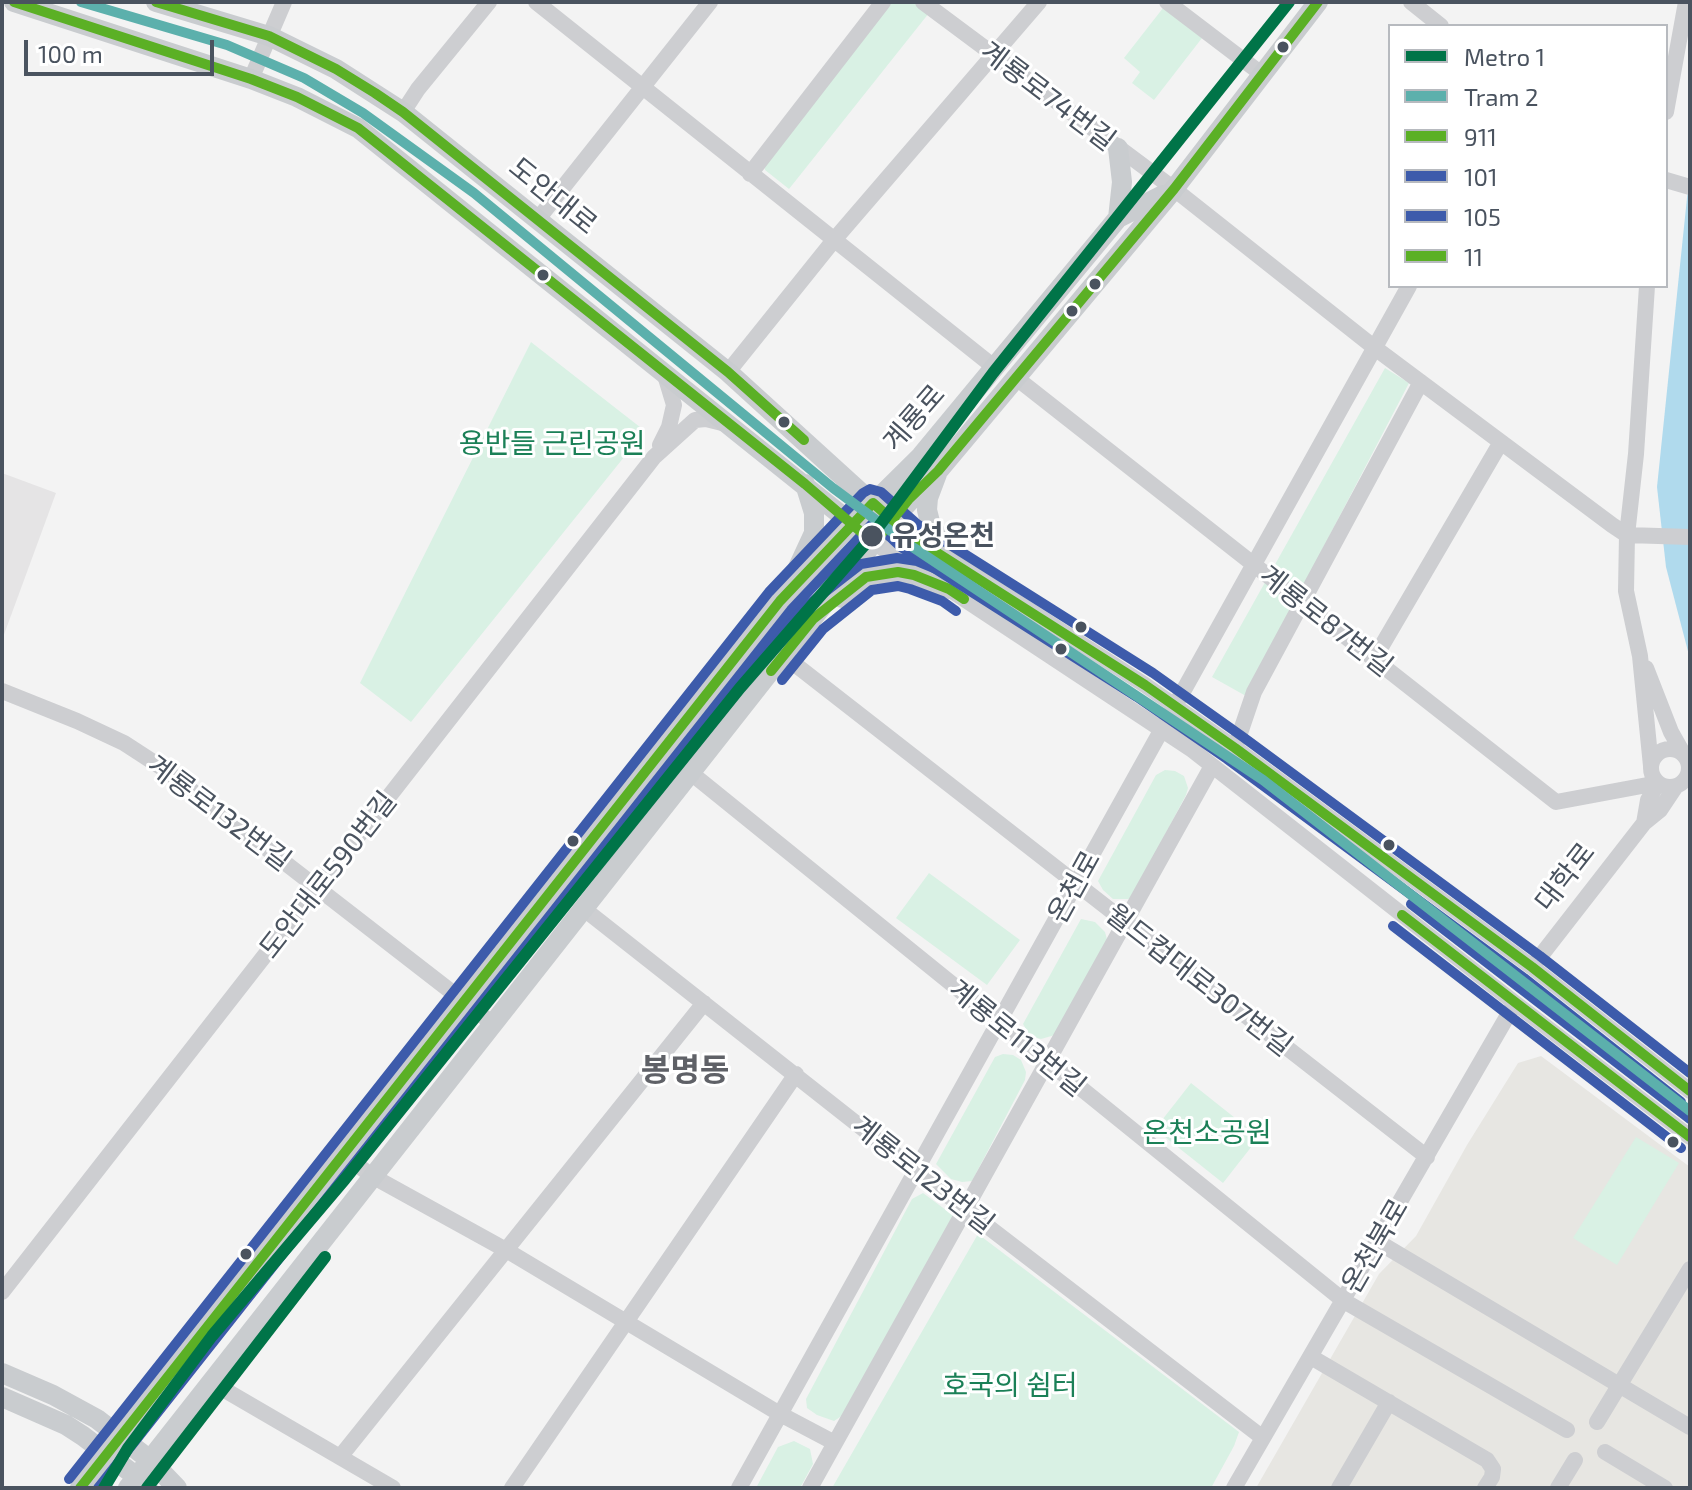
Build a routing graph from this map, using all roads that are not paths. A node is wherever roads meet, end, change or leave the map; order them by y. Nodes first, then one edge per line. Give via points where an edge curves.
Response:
1 (14, 2) edge
2 (156, 2) edge
3 (284, 2) edge
4 (489, 2) edge
5 (536, 2) edge
6 (710, 2) edge
7 (883, 2) edge
8 (923, 2) edge
9 (1039, 2) edge
10 (1167, 2) edge
11 (1318, 2) edge
12 (1411, 2) edge
13 (1686, 2) edge
14 (1438, 24) edge
15 (269, 36) junction
16 (995, 56) junction
17 (1263, 75) junction
18 (251, 79) junction
19 (642, 88) junction
20 (1668, 101) edge
21 (403, 112) junction
22 (1118, 148) junction
23 (750, 174) junction
24 (1668, 180) edge
25 (1690, 187) edge
26 (1174, 189) junction
27 (1118, 218) junction
28 (538, 219) junction
29 (834, 240) junction
30 (1408, 288) edge
31 (1647, 288) edge
32 (1375, 348) junction
33 (994, 367) junction
34 (664, 372) junction
35 (728, 372) junction
36 (1015, 377) junction
37 (1421, 382) junction
38 (731, 425) junction
39 (1501, 442) junction
40 (654, 457) junction
41 (938, 471) junction
42 (805, 484) junction
43 (873, 503) junction
44 (891, 521) junction
45 (852, 524) junction
46 (1635, 535) junction
47 (1690, 537) edge
48 (874, 543) junction
49 (1254, 565) junction
50 (960, 567) junction
51 (949, 589) junction
52 (780, 601) junction
53 (1302, 602) junction
54 (813, 619) junction
55 (783, 655) junction
56 (1640, 656) junction
57 (1374, 659) junction
58 (2, 691) edge
59 (1175, 706) junction
60 (1162, 729) junction
61 (1235, 748) junction
62 (1212, 766) junction
63 (1651, 766) junction
64 (691, 773) junction
65 (1685, 774) edge
66 (1658, 783) junction
67 (1644, 823) junction
68 (1076, 884) junction
69 (319, 887) junction
70 (584, 909) junction
71 (1124, 922) junction
72 (1532, 967) junction
73 (464, 1001) junction
74 (704, 1003) junction
75 (1515, 1003) junction
76 (998, 1023) junction
77 (493, 1024) junction
78 (1046, 1063) junction
79 (796, 1074) junction
80 (1690, 1091) edge
81 (1690, 1137) edge
82 (343, 1154) junction
83 (1427, 1157) junction
84 (917, 1169) junction
85 (372, 1176) junction
86 (965, 1209) junction
87 (1378, 1242) junction
88 (506, 1250) junction
89 (1690, 1269) edge
90 (2, 1292) edge
91 (1344, 1301) junction
92 (626, 1321) junction
93 (1311, 1357) junction
94 (2, 1373) edge
95 (211, 1382) junction
96 (1619, 1385) junction
97 (2, 1397) edge
98 (1389, 1402) junction
99 (780, 1414) junction
100 (1597, 1422) dead end
101 (1690, 1427) edge
102 (1567, 1430) dead end
103 (1263, 1438) junction
104 (835, 1443) junction
105 (113, 1446) junction
106 (1605, 1452) dead end
107 (340, 1457) junction
108 (1575, 1460) dead end
109 (141, 1478) edge
110 (80, 1488) edge
111 (177, 1488) edge
112 (393, 1488) edge
113 (512, 1488) edge
114 (739, 1488) edge
115 (810, 1488) edge
116 (1234, 1488) edge
117 (1339, 1488) edge
118 (1485, 1488) edge
119 (1558, 1488) edge
120 (1665, 1488) edge

1 - 18 main road
2 - 15 main road, 도안대로
3 - 15 street
4 - 21 street
5 - 19 street
6 - 19 street
7 - 23 street
8 - 16 street, 계룡로74번길
9 - 16 street
10 - 17 street
11 - 17 main road, 계룡로
12 - 14 street
13 - 20 street
15 - 18 street
15 - 21 main road, 도안대로 via 336,69
16 - 22 street, 계룡로74번길
16 - 29 street
17 - 26 main road, 계룡로
18 - 34 main road via 358,128
19 - 23 street
19 - 28 street
21 - 28 main road, 도안대로
22 - 26 street, 계룡로74번길
22 - 27 main road
23 - 29 street
24 - 25 street
26 - 27 main road, 계룡로
26 - 32 street, 계룡로74번길
26 - 36 main road, 계룡로
27 - 33 main road, 계룡로
28 - 35 main road, 도안대로
29 - 33 street
29 - 35 street
30 - 32 street, 온천로
31 - 46 street
32 - 37 street, 계룡로74번길
32 - 49 street, 온천로
33 - 43 main road, 계룡로 via 921,456
34 - 38 main road
34 - 40 street via 674,405
35 - 43 main road, 도안대로
36 - 41 main road, 계룡로
36 - 49 street, 계룡로87번길
37 - 39 street, 계룡로74번길
37 - 53 street
38 - 40 street via 695,420
38 - 42 main road
39 - 46 street, 계룡로74번길
39 - 57 street
40 - 69 street, 도안대로590번길
41 - 44 main road, 계룡로
41 - 50 main road via 927,510 931,526
42 - 45 main road
42 - 52 main road via 814,533
43 - 44 main road
43 - 45 main road, 계룡로
44 - 48 main road, 계룡로
44 - 50 street
45 - 48 main road
45 - 52 main road, 계룡로
46 - 47 street
46 - 56 street via 1626,591
48 - 51 street
48 - 54 main road, 계룡로
49 - 53 street, 계룡로87번길
49 - 59 street, 온천로
50 - 59 street
51 - 54 main road via 914,575 879,574 866,577
51 - 60 street
52 - 73 main road, 계룡로
53 - 57 street, 계룡로87번길
53 - 61 street via 1254,692
54 - 55 main road, 계룡로
55 - 64 main road, 계룡로
55 - 68 street, 월드컵대로307번길
56 - 63 street
56 - 65 street
57 - 66 street, 계룡로87번길 via 1556,802
58 - 69 street, 계룡로132번길 via 124,743
59 - 60 street, 온천로
59 - 61 street
60 - 62 street
60 - 68 street, 온천로
61 - 72 street
62 - 71 street
62 - 75 street
63 - 65 street via 1661,751 1673,749
63 - 66 street
64 - 70 main road, 계룡로
64 - 76 street, 계룡로113번길
65 - 66 street via 1664,786
65 - 67 street
66 - 67 street
67 - 72 street, 대학로
68 - 71 street, 월드컵대로307번길
68 - 76 street, 온천로
69 - 73 street, 계룡로132번길
69 - 90 street, 도안대로590번길
70 - 74 street, 계룡로123번길
70 - 77 main road, 계룡로
71 - 78 street
71 - 83 street, 월드컵대로307번길
72 - 80 street
73 - 77 street, 계룡로132번길
73 - 82 main road, 계룡로
74 - 79 street, 계룡로123번길
74 - 88 street
75 - 81 street
75 - 83 street, 온천북로
76 - 78 street, 계룡로113번길
76 - 84 street, 온천로
77 - 85 main road, 계룡로
78 - 86 street
78 - 91 street, 계룡로113번길
79 - 84 street, 계룡로123번길
79 - 92 street
82 - 85 street
82 - 105 main road, 계룡로
83 - 87 street, 온천북로
84 - 86 street, 계룡로123번길
84 - 99 street, 온천로
85 - 88 street
85 - 95 main road, 계룡로
86 - 103 street, 계룡로123번길
86 - 104 street
87 - 91 street, 온천북로
87 - 96 street
88 - 92 street
88 - 107 street
89 - 96 street
91 - 93 street, 온천북로
91 - 102 street, 계룡로113번길
92 - 99 street
92 - 113 street
93 - 98 street
93 - 103 street, 온천북로
94 - 105 main road via 97,1419
95 - 107 street
95 - 109 main road, 계룡로
96 - 100 street
96 - 101 street
97 - 105 main road
98 - 117 street
98 - 118 street via 1487,1460 1493,1469
99 - 104 street
99 - 114 street, 온천로
103 - 116 street, 온천북로
104 - 115 street
105 - 109 main road
105 - 110 main road, 계룡로
106 - 120 street
107 - 112 street
108 - 119 street
109 - 111 main road

